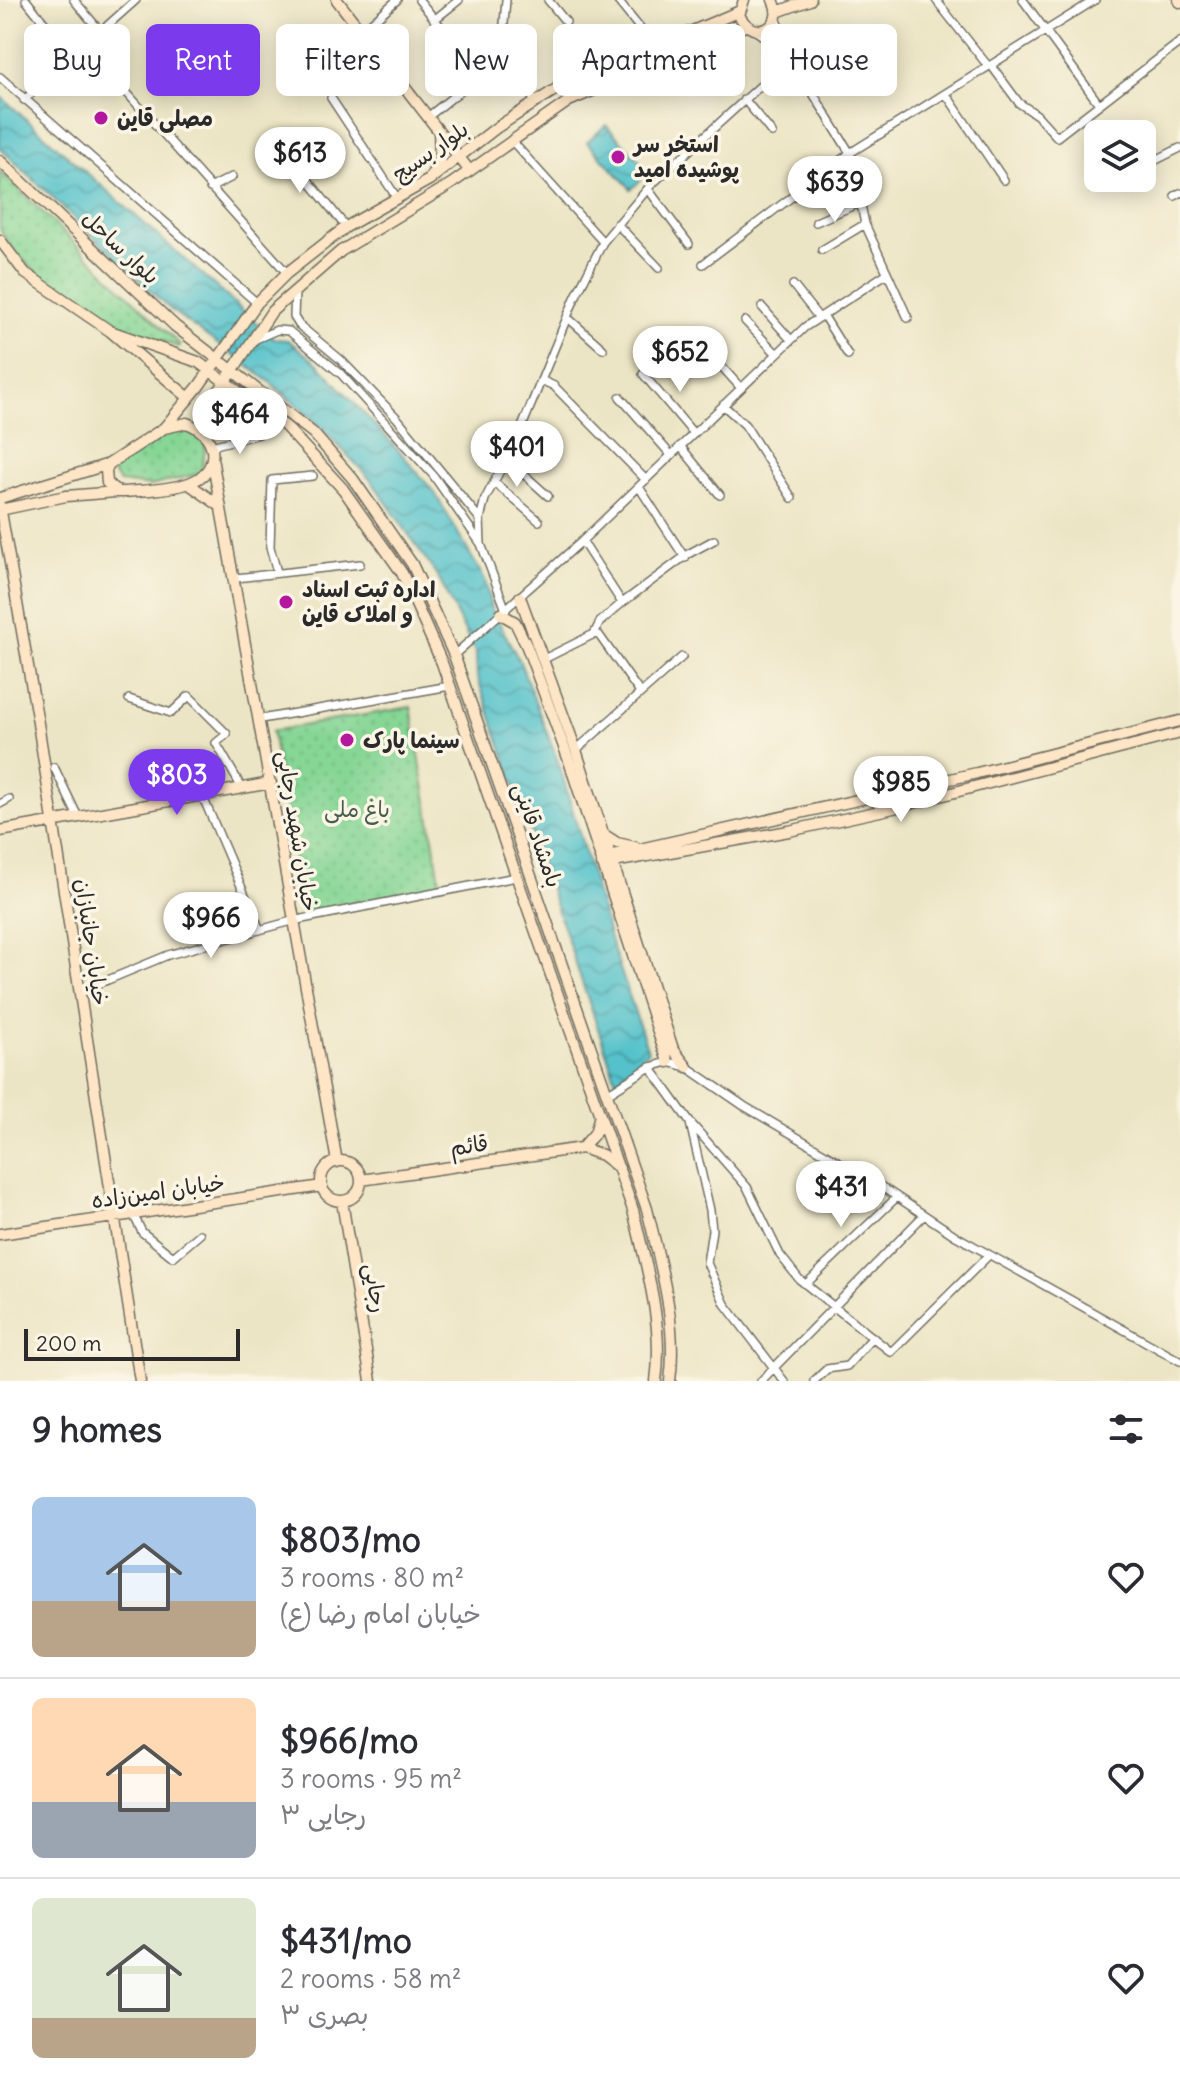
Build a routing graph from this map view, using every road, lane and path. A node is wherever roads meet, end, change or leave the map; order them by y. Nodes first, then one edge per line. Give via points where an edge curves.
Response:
1 (74, 0) edge
2 (136, 0) edge
3 (337, 0) edge
4 (397, 0) edge
5 (419, 0) edge
6 (459, 0) edge
7 (506, 0) edge
8 (548, 0) edge
9 (617, 0) edge
10 (773, 0) edge
11 (810, 0) edge
12 (936, 0) edge
13 (1023, 0) edge
14 (1095, 0) edge
15 (28, 3) edge
16 (740, 4) edge
17 (776, 15) junction
18 (434, 20) junction
19 (566, 22) dead end
20 (45, 24) edge
21 (94, 24) edge
22 (108, 24) edge
23 (356, 24) edge
24 (370, 24) edge
25 (437, 24) edge
26 (504, 24) edge
27 (636, 24) edge
28 (779, 24) edge
29 (750, 28) junction
30 (1046, 30) junction
31 (761, 36) edge
32 (1180, 42) edge
33 (989, 66) junction
34 (0, 77) edge
35 (761, 83) edge
36 (409, 91) edge
37 (946, 94) junction
38 (28, 96) edge
39 (127, 96) edge
40 (453, 96) edge
41 (531, 96) edge
42 (815, 96) edge
43 (331, 98) dead end
44 (744, 99) junction
45 (24, 100) junction
46 (535, 102) junction
47 (1099, 104) junction
48 (429, 116) junction
49 (439, 129) junction
50 (772, 133) dead end
51 (510, 139) junction
52 (278, 143) dead end
53 (1180, 148) edge
54 (850, 153) junction
55 (460, 158) junction
56 (1156, 160) edge
57 (0, 161) edge
58 (469, 170) junction
59 (232, 177) dead end
60 (429, 180) junction
61 (1004, 180) dead end
62 (210, 188) junction
63 (648, 189) junction
64 (397, 198) junction
65 (859, 203) junction
66 (816, 222) dead end
67 (617, 224) junction
68 (865, 224) junction
69 (346, 227) junction
70 (0, 240) edge
71 (603, 242) junction
72 (689, 244) dead end
73 (822, 250) dead end
74 (703, 264) dead end
75 (659, 268) dead end
76 (287, 273) junction
77 (886, 274) junction
78 (793, 285) dead end
79 (296, 288) junction
80 (257, 303) junction
81 (762, 307) dead end
82 (821, 316) junction
83 (567, 317) junction
84 (908, 318) dead end
85 (745, 321) dead end
86 (304, 329) junction
87 (110, 331) junction
88 (297, 336) junction
89 (695, 337) dead end
90 (254, 340) junction
91 (791, 340) junction
92 (603, 349) dead end
93 (777, 354) junction
94 (848, 355) dead end
95 (217, 358) junction
96 (208, 370) junction
97 (235, 370) junction
98 (643, 374) dead end
99 (541, 380) junction
100 (226, 382) junction
101 (740, 387) junction
102 (620, 397) dead end
103 (189, 398) junction
104 (723, 405) junction
105 (293, 417) junction
106 (285, 426) junction
107 (164, 428) junction
108 (693, 433) junction
109 (259, 434) dead end
110 (207, 435) junction
111 (680, 446) junction
112 (212, 452) junction
113 (671, 455) junction
114 (507, 459) junction
115 (109, 464) junction
116 (313, 476) dead end
117 (646, 480) junction
118 (494, 482) junction
119 (189, 484) junction
120 (639, 487) junction
121 (118, 492) junction
122 (720, 495) dead end
123 (548, 496) dead end
124 (792, 498) dead end
125 (0, 506) edge
126 (220, 506) junction
127 (480, 519) junction
128 (539, 521) dead end
129 (714, 540) dead end
130 (582, 541) junction
131 (481, 544) junction
132 (685, 558) junction
133 (360, 564) dead end
134 (277, 572) junction
135 (236, 578) junction
136 (520, 597) junction
137 (622, 603) junction
138 (503, 612) junction
139 (594, 634) junction
140 (454, 655) junction
141 (682, 657) dead end
142 (542, 660) junction
143 (450, 686) junction
144 (640, 693) junction
145 (129, 699) dead end
146 (261, 719) junction
147 (1180, 721) edge
148 (1180, 733) edge
149 (576, 750) junction
150 (54, 767) dead end
151 (271, 783) junction
152 (242, 788) junction
153 (202, 795) junction
154 (9, 799) dead end
155 (0, 804) edge
156 (78, 817) junction
157 (52, 821) junction
158 (0, 831) edge
159 (602, 834) junction
160 (637, 853) junction
161 (606, 860) junction
162 (516, 877) junction
163 (617, 882) junction
164 (292, 921) junction
165 (260, 930) junction
166 (555, 947) junction
167 (543, 951) junction
168 (79, 992) junction
169 (668, 1062) junction
170 (650, 1067) junction
171 (687, 1067) junction
172 (607, 1094) junction
173 (600, 1114) junction
174 (689, 1121) junction
175 (582, 1148) junction
176 (337, 1162) junction
177 (619, 1168) junction
178 (361, 1180) junction
179 (322, 1186) junction
180 (897, 1197) junction
181 (342, 1201) junction
182 (134, 1216) junction
183 (923, 1216) junction
184 (115, 1217) junction
185 (0, 1234) edge
186 (200, 1234) dead end
187 (989, 1255) junction
188 (807, 1283) junction
189 (835, 1306) junction
190 (873, 1337) junction
191 (1180, 1361) edge
192 (774, 1369) junction
193 (140, 1381) edge
194 (371, 1381) edge
195 (656, 1381) edge
196 (670, 1381) edge
197 (761, 1381) edge
198 (784, 1381) edge
199 (814, 1381) edge

1 - 21 street
2 - 22 street
3 - 23 street
4 - 24 street
5 - 18 street
6 - 18 street
7 - 26 street
8 - 19 street
9 - 27 street
10 - 17 street
11 - 17 street
12 - 33 street
13 - 30 street
14 - 30 street
15 - 20 street
16 - 29 street
16 - 46 street, بلوار بسیج
17 - 28 street
17 - 29 street, بلوار بسیج via 767,29
18 - 25 street
29 - 31 street
29 - 51 street, بلوار بسیج via 569,101
30 - 33 street
30 - 47 street
32 - 47 street
33 - 37 street
33 - 47 street via 1057,137
34 - 45 street
35 - 44 street
36 - 48 street
37 - 54 street
37 - 61 street
38 - 45 street
39 - 62 street
40 - 48 street
41 - 46 street
42 - 54 street
43 - 64 street
44 - 50 street
44 - 63 street
45 - 80 street
46 - 55 street, بلوار بسیج
48 - 49 street
49 - 55 street
49 - 60 street via 440,159
51 - 58 street, بلوار بسیج
51 - 71 street
52 - 69 street
53 - 56 street
54 - 65 street
54 - 74 street
55 - 58 street
55 - 60 street, بلوار بسیج
57 - 95 street, بلوار ساحل via 175,326
58 - 79 street, بلوار بسیج via 341,251
59 - 62 street
60 - 64 street, بلوار بسیج
62 - 76 street
63 - 67 street
63 - 72 street
64 - 69 street, بلوار بسیج
65 - 66 street
65 - 68 street
67 - 71 street
67 - 75 street
68 - 73 street
68 - 77 street
69 - 76 street, بلوار بسیج
70 - 87 street via 25,273
71 - 83 street
76 - 80 street, بلوار بسیج
77 - 82 street
77 - 84 street
78 - 82 street
79 - 86 street via 294,317
79 - 90 street, بلوار بسیج via 272,311
80 - 95 street, بلوار بسیج
81 - 91 street
82 - 91 street
82 - 94 street
83 - 92 street
83 - 99 street
85 - 93 street
86 - 88 street
86 - 127 street via 397,418
87 - 96 street via 180,353
87 - 103 street
88 - 90 street via 277,330
88 - 131 street via 397,433
89 - 101 street
90 - 97 street, بلوار بسیج
91 - 93 street
93 - 101 street
95 - 96 street, بلوار بسیج
95 - 97 street, بلوار ساحل
96 - 100 street, بامشاد قاینی
96 - 103 street, بلوار بسیج
97 - 100 street, بلوار بسیج
97 - 105 street, بامشاد قاینی
98 - 108 street
99 - 114 street
99 - 117 street via 554,386
100 - 106 street, بامشاد قاینی
100 - 110 street, بلوار بسیج via 215,397
101 - 104 street
102 - 113 street
103 - 107 street, بلوار بسیج
104 - 108 street
104 - 124 street via 745,425
105 - 106 street
105 - 140 street, بامشاد قاینی via 353,479 387,524 437,611
106 - 143 street, بامشاد قاینی via 382,541 426,620
107 - 110 street via 187,423
107 - 115 street, بلوار بسیج
108 - 111 street
109 - 112 street
110 - 112 street, خیابان شهید رجایی
111 - 113 street
111 - 122 street
112 - 119 street via 200,478
112 - 126 street, خیابان شهید رجایی
113 - 117 street
114 - 118 street
114 - 123 street
115 - 121 street via 105,477
115 - 125 street, بلوار بسیج
116 - 134 street via 272,480 270,547
117 - 120 street
118 - 127 street
118 - 128 street
119 - 121 street
119 - 126 street
120 - 130 street
120 - 132 street
121 - 125 street
125 - 157 street, خیابان جانبازان
126 - 135 street, خیابان شهید رجایی
127 - 131 street
129 - 132 street
130 - 136 street
130 - 137 street
131 - 138 street
132 - 137 street
133 - 134 street
134 - 135 street
135 - 146 street, خیابان شهید رجایی
136 - 138 street
136 - 142 street
137 - 139 street
138 - 140 street
138 - 161 street via 515,622 527,647
139 - 142 street
139 - 144 street
140 - 166 street, بامشاد قاینی
141 - 144 street
142 - 149 street
143 - 146 street
143 - 162 street, بامشاد قاینی
144 - 149 street
145 - 152 street via 171,713 189,696 227,734 216,743
146 - 151 street, خیابان شهید رجایی
147 - 160 street
148 - 160 street via 898,807
149 - 159 street
150 - 156 street
151 - 152 street
151 - 164 street, خیابان شهید رجایی
152 - 153 street
153 - 156 street
153 - 165 street
154 - 155 street
156 - 157 street
157 - 158 street
157 - 168 street, خیابان جانبازان
159 - 160 street
159 - 161 street
160 - 161 street
160 - 163 street
161 - 163 street
161 - 169 street
162 - 164 street
162 - 167 street, بامشاد قاینی
163 - 171 street via 673,1049
164 - 165 street
164 - 176 street, خیابان شهید رجایی
165 - 168 street via 168,955
166 - 167 street
166 - 172 street, بامشاد قاینی
167 - 173 street, بامشاد قاینی
168 - 184 street, خیابان جانبازان
169 - 170 street
169 - 171 street
170 - 172 street
170 - 174 street
171 - 180 street
172 - 196 street, بامشاد قاینی via 647,1209 662,1272
173 - 175 street via 595,1133
173 - 177 street, بامشاد قاینی
174 - 188 street via 747,1187 780,1255
174 - 192 street via 710,1210 707,1263 725,1304
175 - 177 street
175 - 178 street, قائم
176 - 178 street via 353,1165
176 - 179 street via 325,1168
177 - 195 street, بامشاد قاینی via 650,1279 658,1346
178 - 181 street via 355,1195
179 - 181 street via 327,1196
179 - 182 street, خیابان امین‌زاده
180 - 183 street
180 - 188 street
181 - 194 street, رجایی
182 - 184 street, خیابان امین‌زاده
182 - 186 street via 142,1232 173,1257
183 - 187 street
183 - 189 street
184 - 185 street, خیابان امین‌زاده
184 - 193 street, خیابان جانبازان
187 - 190 street via 894,1353
187 - 191 street
188 - 189 street
189 - 190 street
189 - 192 street
190 - 199 street via 847,1366 827,1369
192 - 197 street
192 - 198 street

